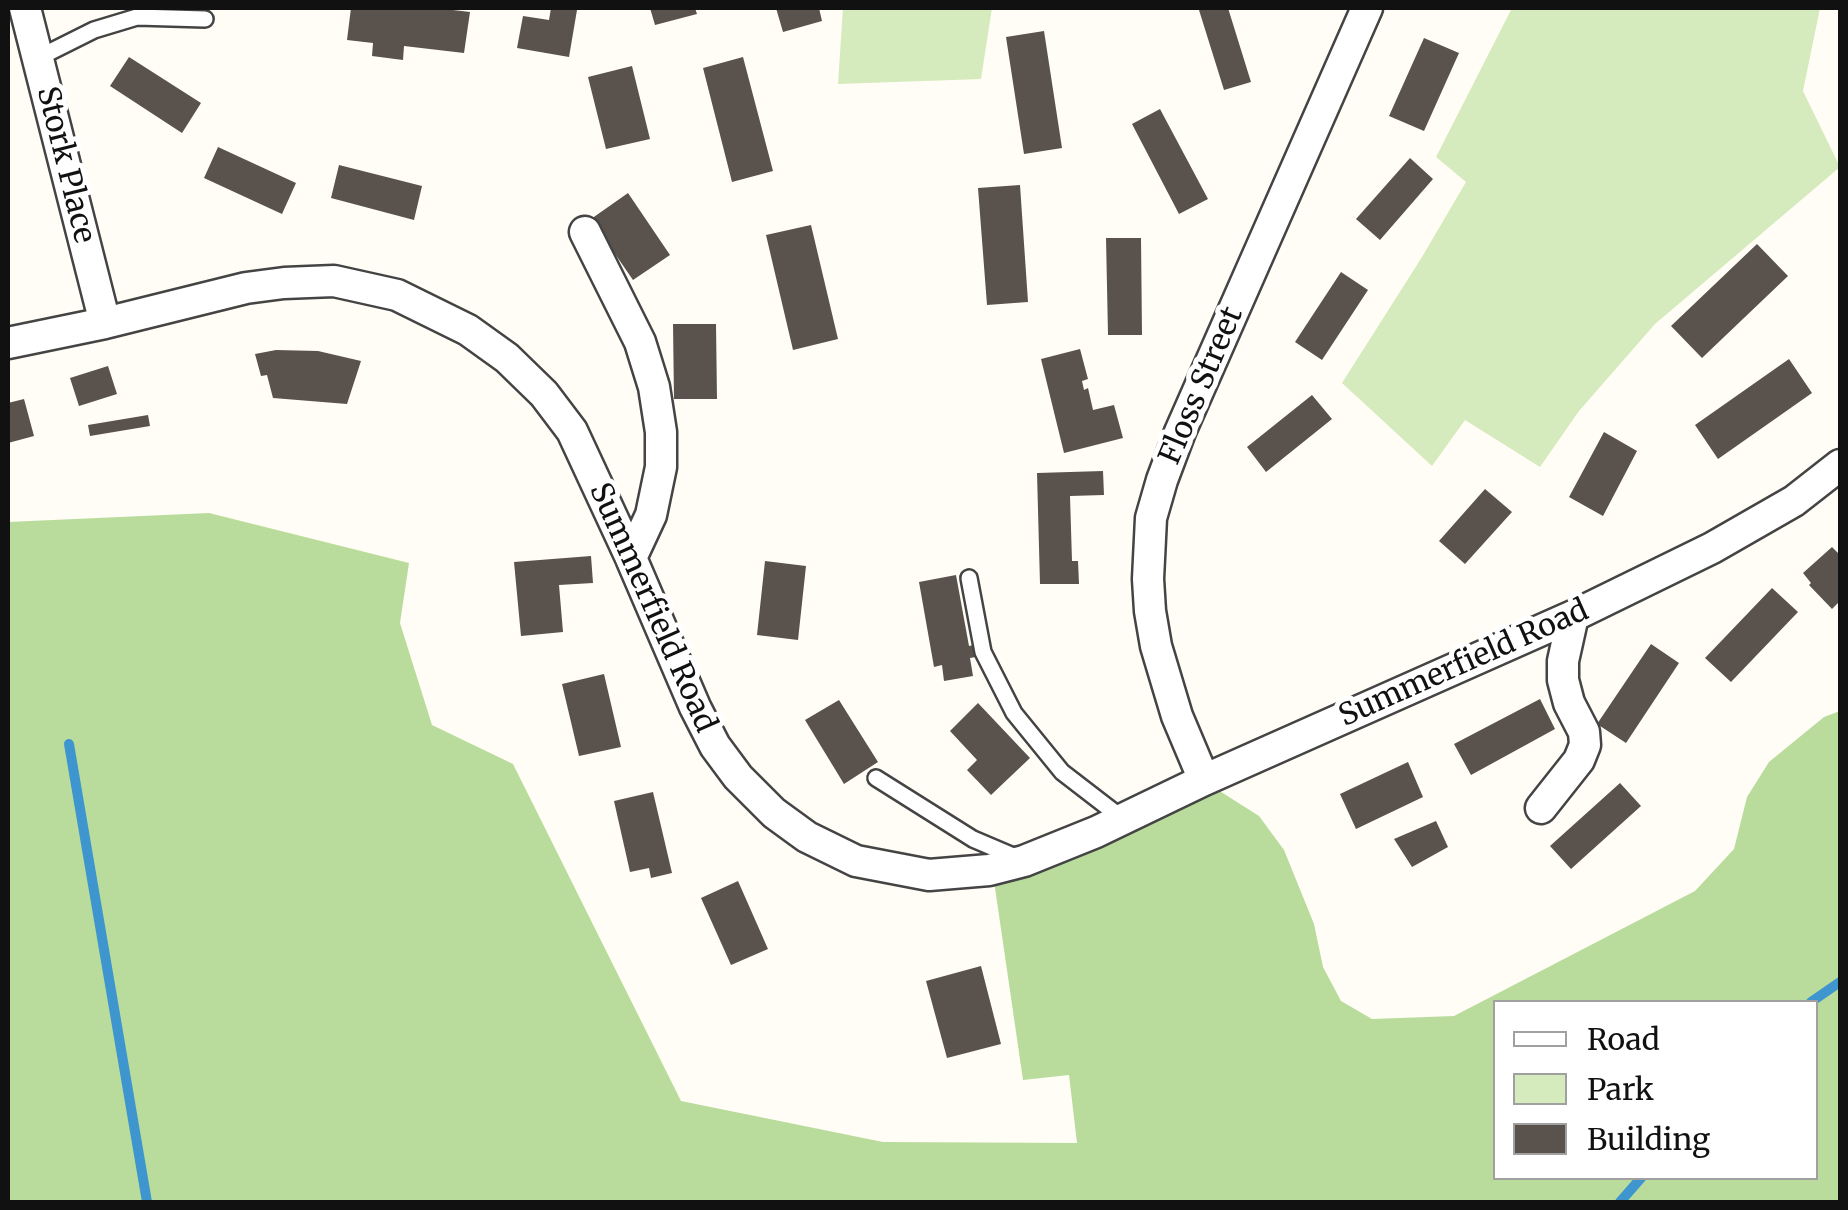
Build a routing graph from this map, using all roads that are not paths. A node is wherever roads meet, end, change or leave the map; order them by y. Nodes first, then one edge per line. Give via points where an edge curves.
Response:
1 (25, 8) edge
2 (1368, 8) edge
3 (205, 19) dead end
4 (38, 58) junction
5 (585, 232) dead end
6 (105, 322) junction
7 (8, 344) edge
8 (1840, 465) edge
9 (631, 558) junction
10 (969, 578) dead end
11 (1574, 616) junction
12 (876, 778) dead end
13 (1204, 780) junction
14 (1542, 808) dead end
15 (1122, 819) junction
16 (1024, 860) junction

1 - 4 street, Stork Place
2 - 13 street, Floss Street via 1180,432 1152,518 1148,578 1156,646
3 - 4 lane via 136,17
4 - 6 street, Stork Place
5 - 9 street via 640,342 662,432 651,515
6 - 7 street, Summerfield Road
6 - 9 street, Summerfield Road via 284,282 334,281 410,301 468,330 544,394 572,431
8 - 11 street, Summerfield Road via 1753,526
9 - 16 street, Summerfield Road via 715,746 774,813 856,861 893,870 929,875
10 - 15 lane via 983,652 1014,713 1062,772
11 - 13 street, Summerfield Road
11 - 14 street via 1562,680 1585,746
12 - 16 lane via 973,840
13 - 15 street, Summerfield Road
15 - 16 street, Summerfield Road

